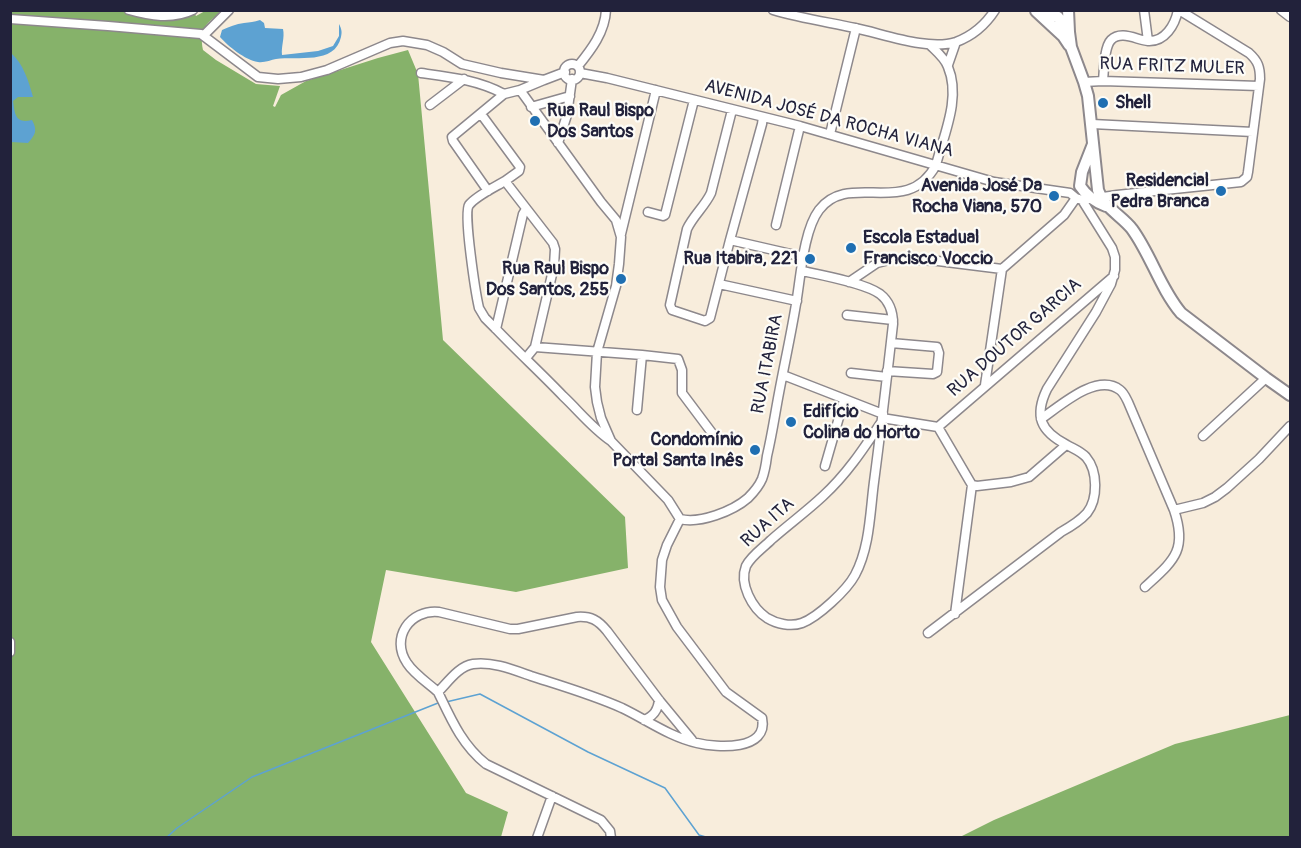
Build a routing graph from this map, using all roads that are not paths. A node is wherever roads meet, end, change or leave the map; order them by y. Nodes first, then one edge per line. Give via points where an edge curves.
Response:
1 (193, 10) edge
2 (229, 10) edge
3 (606, 10) edge
4 (773, 10) edge
5 (995, 10) edge
6 (1144, 10) edge
7 (1179, 10) edge
8 (1281, 10) edge
9 (132, 11) edge
10 (1052, 14) edge
11 (1290, 17) edge
12 (10, 19) edge
13 (131, 28) junction
14 (856, 28) junction
15 (1066, 34) junction
16 (204, 36) junction
17 (1148, 41) junction
18 (956, 42) junction
19 (930, 45) junction
20 (948, 65) junction
21 (579, 69) junction
22 (565, 72) junction
23 (421, 73) dead end
24 (464, 79) junction
25 (544, 80) junction
26 (572, 80) junction
27 (1103, 81) junction
28 (1084, 82) junction
29 (1259, 86) junction
30 (520, 90) junction
31 (656, 90) junction
32 (504, 94) junction
33 (570, 96) junction
34 (694, 100) junction
35 (430, 105) dead end
36 (531, 107) junction
37 (732, 110) junction
38 (480, 114) junction
39 (763, 117) junction
40 (1092, 124) junction
41 (800, 126) junction
42 (1253, 132) junction
43 (830, 134) junction
44 (558, 143) junction
45 (1093, 144) junction
46 (936, 165) junction
47 (1098, 181) junction
48 (505, 182) junction
49 (1081, 184) junction
50 (488, 191) junction
51 (1084, 197) junction
52 (526, 209) junction
53 (648, 212) dead end
54 (776, 225) dead end
55 (621, 237) junction
56 (730, 240) junction
57 (804, 257) junction
58 (1002, 270) junction
59 (802, 271) junction
60 (1114, 276) junction
61 (849, 282) junction
62 (719, 284) junction
63 (797, 301) junction
64 (847, 315) dead end
65 (893, 320) junction
66 (496, 329) junction
67 (891, 343) junction
68 (535, 347) junction
69 (597, 352) junction
70 (642, 355) junction
71 (526, 358) junction
72 (851, 373) dead end
73 (887, 374) junction
74 (783, 375) junction
75 (1266, 378) junction
76 (985, 385) junction
77 (1290, 395) edge
78 (844, 400) junction
79 (637, 410) dead end
80 (882, 418) junction
81 (1041, 419) junction
82 (938, 426) junction
83 (1290, 426) edge
84 (712, 433) dead end
85 (1203, 436) dead end
86 (610, 441) junction
87 (1066, 445) junction
88 (825, 466) dead end
89 (972, 485) junction
90 (1174, 510) junction
91 (680, 519) junction
92 (1145, 587) dead end
93 (955, 614) junction
94 (928, 633) dead end
95 (10, 642) edge
96 (10, 652) edge
97 (438, 692) junction
98 (659, 700) junction
99 (644, 720) junction
100 (694, 742) junction
101 (552, 796) junction
102 (537, 837) edge
103 (611, 837) edge

1 - 9 street via 172,16
2 - 16 street
3 - 21 street via 599,37
4 - 14 street
5 - 18 street via 977,30
6 - 17 street
7 - 17 street via 1168,33
7 - 29 street, AVENIDA JOSÉ DA ROCHA VIANA via 1255,58 1260,70
8 - 11 street
9 - 13 street
10 - 15 main road
10 - 15 main road
12 - 13 street
13 - 16 street
14 - 19 street
14 - 43 street
15 - 28 main road
16 - 25 street via 258,77 265,78 315,74 403,41 427,45 468,66
17 - 27 street via 1122,36 1111,40
18 - 19 street
18 - 20 street
19 - 20 street
20 - 46 street via 954,96
21 - 22 street via 570,65
21 - 26 street via 578,77
21 - 31 street, AVENIDA JOSÉ DA ROCHA VIANA
22 - 25 street
22 - 26 street
23 - 24 street
24 - 32 street
24 - 35 street
25 - 30 street
26 - 33 street
27 - 28 street, RUA FRITZ MULER
27 - 29 street, RUA FRITZ MULER
28 - 40 main road
29 - 42 street, AVENIDA JOSÉ DA ROCHA VIANA
30 - 32 street
30 - 36 street
31 - 34 street, AVENIDA JOSÉ DA ROCHA VIANA
31 - 55 street
32 - 38 street
33 - 36 street
33 - 44 street
34 - 37 street, AVENIDA JOSÉ DA ROCHA VIANA
34 - 53 street via 665,215
36 - 44 street
37 - 39 street, AVENIDA JOSÉ DA ROCHA VIANA
37 - 62 street via 711,193 685,237 670,307 705,321 711,318
38 - 48 street via 520,167
38 - 50 street via 452,137
39 - 41 street, AVENIDA JOSÉ DA ROCHA VIANA
39 - 56 street
40 - 42 street
40 - 45 main road
41 - 43 street, AVENIDA JOSÉ DA ROCHA VIANA
41 - 54 street
42 - 51 street, AVENIDA JOSÉ DA ROCHA VIANA via 1247,177 1240,182
43 - 46 street, AVENIDA JOSÉ DA ROCHA VIANA
44 - 55 street via 616,220
45 - 47 main road
45 - 49 main road
46 - 51 street, AVENIDA JOSÉ DA ROCHA VIANA via 994,182
46 - 57 street, RUA ITABIRA via 926,179 905,192 851,193 827,202 813,219
47 - 49 main road via 1088,178
47 - 51 main road via 1098,190
48 - 50 street
48 - 52 street
49 - 51 street
49 - 51 main road
50 - 66 street via 469,205 467,219 478,303
51 - 58 street
51 - 60 street via 1112,248
51 - 75 main road via 1109,207 1131,228 1181,313
52 - 66 street
52 - 68 street via 555,249
55 - 69 street via 616,286
56 - 57 street
56 - 62 street
57 - 59 street, RUA ITABIRA
58 - 61 street via 892,259 877,263
58 - 76 street
59 - 61 street
59 - 63 street, RUA ITABIRA
60 - 76 street, RUA DOUTOR GARCIA
60 - 81 street via 1107,294 1047,389 1040,405
61 - 65 street via 881,295
62 - 63 street
63 - 74 street, RUA ITABIRA
64 - 65 street
65 - 67 street, RUA ITA
66 - 71 street
67 - 73 street, RUA ITA
67 - 73 street via 937,347 937,372
68 - 69 street
68 - 71 street
69 - 70 street
69 - 86 street via 597,402
70 - 79 street
70 - 84 street via 678,359 682,393
71 - 86 street
72 - 73 street
73 - 80 street, RUA ITA
74 - 78 street
74 - 91 street, RUA ITABIRA via 764,475 758,487 735,507 698,520
75 - 77 main road
75 - 85 street
76 - 82 street, RUA DOUTOR GARCIA
78 - 80 street
78 - 88 street
80 - 80 street, RUA ITA via 869,525 854,577 841,594 809,620 791,625 768,619 748,595 746,567 843,476
80 - 82 street
81 - 87 street via 1049,434
81 - 90 street via 1082,391 1098,385 1119,389
82 - 89 street
83 - 90 street via 1215,497
86 - 91 street via 668,500
87 - 89 street via 1029,477
87 - 93 street via 1079,451 1092,468 1095,490 1088,512
89 - 93 street
90 - 92 street via 1179,534 1175,557
91 - 100 street via 662,560 662,600 676,627 726,692 762,718 760,735 749,742 726,747
93 - 94 street
95 - 96 street
97 - 98 street via 411,669 402,647 406,625 423,612 510,629 577,617 593,618
97 - 99 street via 463,667 487,664 576,690
97 - 101 street via 458,731 478,757
98 - 99 street via 655,712
98 - 100 street
99 - 100 street
101 - 102 street
101 - 103 street via 601,819

